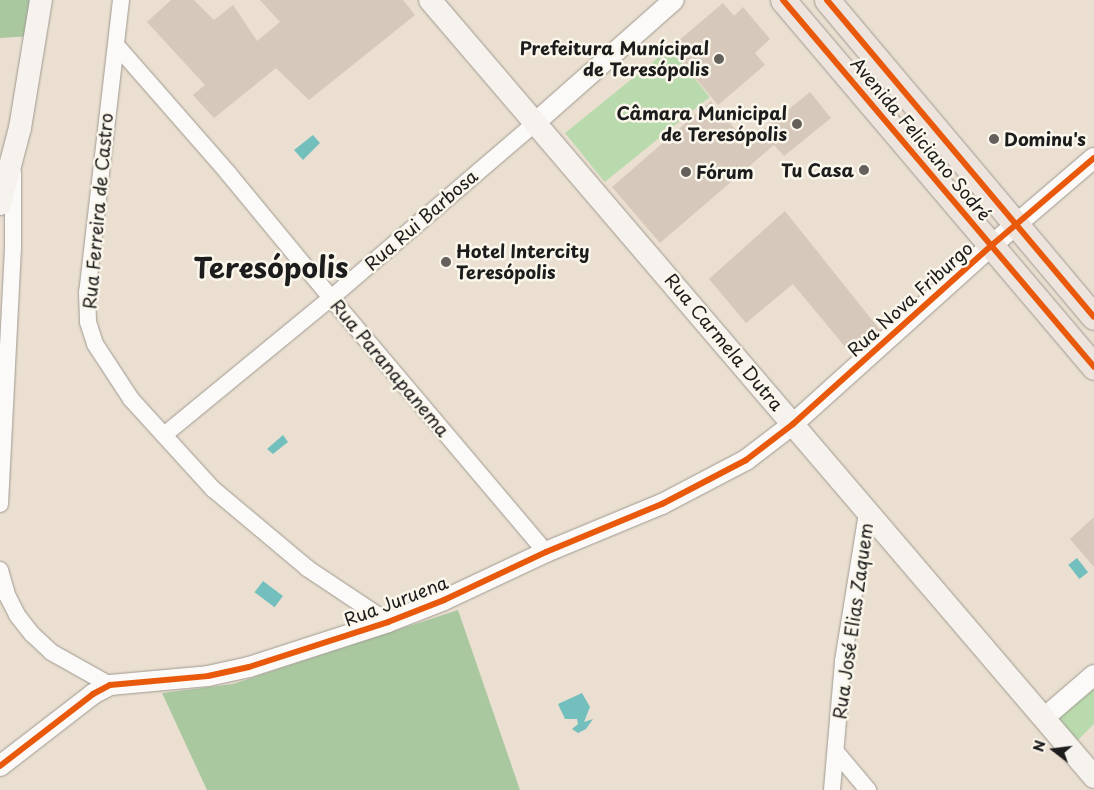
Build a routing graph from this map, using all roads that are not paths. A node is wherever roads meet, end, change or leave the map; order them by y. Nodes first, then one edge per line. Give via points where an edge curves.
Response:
1 (41, 0) edge
2 (121, 0) edge
3 (430, 0) edge
4 (674, 0) edge
5 (783, 0) edge
6 (827, 0) edge
7 (117, 46) junction
8 (536, 122) junction
9 (1094, 158) edge
10 (12, 159) junction
11 (0, 204) edge
12 (1017, 223) junction
13 (992, 245) junction
14 (331, 298) junction
15 (1094, 317) edge
16 (1094, 367) edge
17 (793, 424) junction
18 (164, 435) junction
19 (0, 504) edge
20 (868, 512) junction
21 (546, 552) junction
22 (0, 570) edge
23 (388, 622) junction
24 (1094, 675) edge
25 (110, 685) junction
26 (1044, 718) junction
27 (836, 752) junction
28 (0, 766) edge
29 (1094, 777) edge
30 (832, 790) edge
31 (868, 790) edge

1 - 10 main road
2 - 7 street, Rua Ferreira de Castro
3 - 8 main road, Rua Carmela Dutra
4 - 8 street, Rua Rui Barbosa
5 - 13 main road, Avenida Feliciano Sodré
6 - 12 main road, Avenida Feliciano Sodré
7 - 14 street, Rua Paranapanema
7 - 18 street, Rua Ferreira de Castro via 104,130 87,292 88,322 95,344 108,367 131,399
8 - 14 street, Rua Rui Barbosa
8 - 17 main road, Rua Carmela Dutra
9 - 12 street, Rua Nova Friburgo
10 - 11 main road
10 - 19 street via 13,246
12 - 13 street, Rua Nova Friburgo
12 - 15 main road, Avenida Feliciano Sodré
13 - 16 main road, Avenida Feliciano Sodré
13 - 17 street, Rua Nova Friburgo
14 - 18 street, Rua Rui Barbosa
14 - 21 street, Rua Paranapanema
17 - 20 main road, Rua Carmela Dutra
17 - 21 street, Rua Juruena via 746,460 704,483 622,522
18 - 23 street, Rua Ferreira de Castro via 213,489 246,519 307,568
20 - 26 main road, Rua Carmela Dutra
20 - 27 street, Rua José Elias Zaquem via 843,661
21 - 23 street, Rua Juruena via 444,600
22 - 25 street via 7,595 32,634 51,652
23 - 25 street, Rua Juruena via 249,667 208,676
24 - 26 street
25 - 28 street, Rua Juruena via 93,694
26 - 29 main road, Rua Carmela Dutra
27 - 30 street, Rua José Elias Zaquem
27 - 31 street

